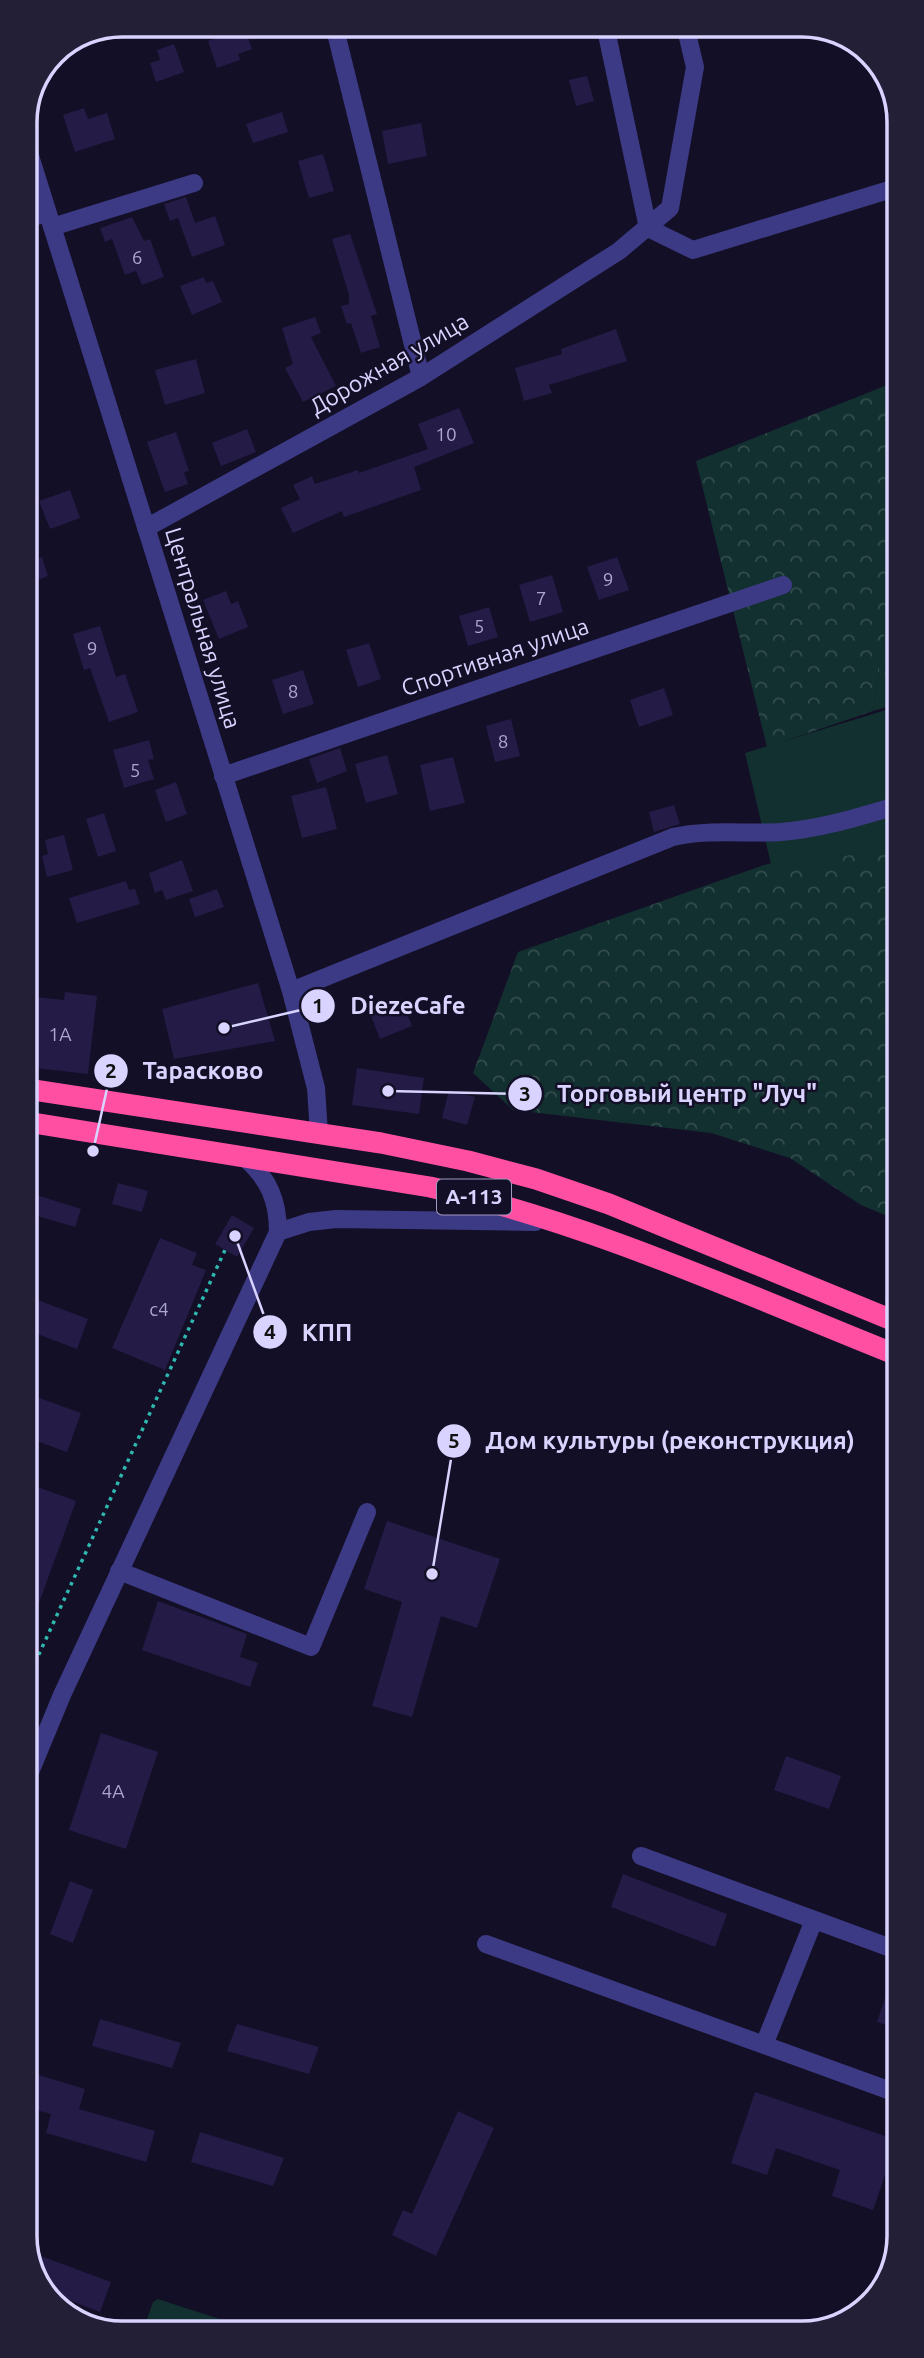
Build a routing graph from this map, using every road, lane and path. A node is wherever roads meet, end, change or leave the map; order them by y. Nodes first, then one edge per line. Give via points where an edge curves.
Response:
1 (337, 37) edge
2 (608, 37) edge
3 (688, 37) edge
4 (37, 178) edge
5 (194, 183) dead end
6 (887, 190) edge
7 (37, 219) edge
8 (50, 220) junction
9 (648, 228) junction
10 (421, 377) junction
11 (146, 528) junction
12 (783, 585) dead end
13 (223, 776) junction
14 (887, 809) edge
15 (291, 992) junction
16 (37, 1091) edge
17 (37, 1124) edge
18 (319, 1133) junction
19 (246, 1158) junction
20 (567, 1225) junction
21 (278, 1232) junction
22 (225, 1250) dead end
23 (887, 1318) edge
24 (887, 1351) edge
25 (367, 1512) dead end
26 (119, 1571) junction
27 (37, 1658) edge
28 (37, 1755) edge
29 (641, 1856) dead end
30 (814, 1920) junction
31 (486, 1944) dead end
32 (887, 1947) edge
33 (764, 2045) junction
34 (887, 2090) edge

1 - 10 street
2 - 9 street
3 - 9 street, Дорожная улица via 695,67 670,208
4 - 8 street, Центральная улица
5 - 8 street
6 - 9 street via 694,250
7 - 8 street
8 - 11 street, Центральная улица
9 - 10 street, Дорожная улица
10 - 11 street, Дорожная улица
11 - 13 street, Центральная улица
12 - 13 street, Спортивная улица
13 - 15 street, Центральная улица
14 - 15 street via 822,827 673,837
15 - 18 street, Центральная улица via 316,1088
16 - 18 highway, А-113
17 - 19 highway, А-113
18 - 23 highway, А-113 via 468,1161 536,1179 609,1204
19 - 20 highway, А-113 via 430,1187
19 - 21 street via 270,1187 278,1212
20 - 21 street via 519,1220 336,1219
20 - 24 highway, А-113
21 - 26 street
22 - 27 path
25 - 26 street via 311,1647
26 - 28 street
29 - 30 street
30 - 32 street
30 - 33 street
31 - 33 street
33 - 34 street

